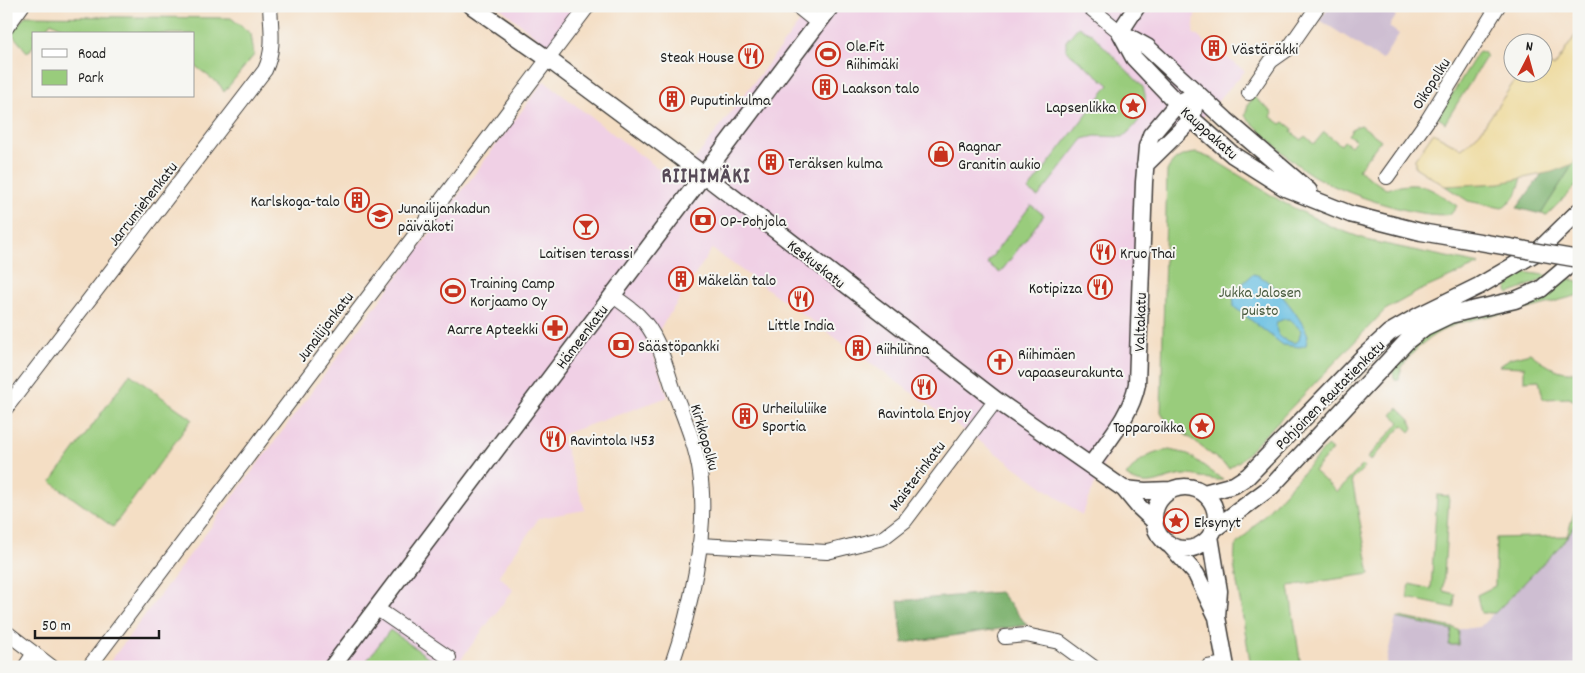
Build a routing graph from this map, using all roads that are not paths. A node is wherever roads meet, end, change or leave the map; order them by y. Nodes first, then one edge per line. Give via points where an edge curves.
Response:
1 (22, 6) edge
2 (270, 6) edge
3 (472, 6) edge
4 (482, 6) edge
5 (588, 6) edge
6 (797, 6) edge
7 (831, 6) edge
8 (1088, 6) edge
9 (1137, 6) edge
10 (1318, 6) edge
11 (1498, 6) edge
12 (818, 23) junction
13 (6, 28) edge
14 (1120, 32) junction
15 (513, 34) junction
16 (548, 59) junction
17 (1249, 93) dead end
18 (1197, 94) junction
19 (1178, 103) junction
20 (1192, 119) junction
21 (1145, 165) junction
22 (704, 175) junction
23 (1387, 177) dead end
24 (1325, 203) junction
25 (1579, 211) edge
26 (1579, 258) edge
27 (612, 295) junction
28 (996, 400) junction
29 (6, 408) edge
30 (1091, 465) junction
31 (1124, 489) junction
32 (1170, 490) junction
33 (1204, 493) junction
34 (1155, 522) junction
35 (1212, 532) junction
36 (1168, 543) junction
37 (699, 545) junction
38 (376, 608) junction
39 (1217, 617) junction
40 (6, 632) edge
41 (1005, 637) dead end
42 (34, 653) junction
43 (449, 658) dead end
44 (1226, 666) edge
45 (24, 667) edge
46 (52, 667) edge
47 (89, 667) edge
48 (332, 667) edge
49 (671, 667) edge
50 (1093, 667) edge
51 (1208, 667) edge

1 - 13 street
2 - 29 street, Jarrumiehenkatu via 273,35 269,61 264,70
3 - 15 street, Keskuskatu
4 - 15 street, Keskuskatu
5 - 16 street, Junailijankatu
6 - 12 street
7 - 12 street, Hämeenkatu
8 - 14 street, Kauppakatu
9 - 14 street
10 - 17 street via 1288,49 1271,61
11 - 23 street, Oikopolku via 1427,121
12 - 22 street, Hämeenkatu
14 - 18 street, Kauppakatu via 1147,47
14 - 19 street, Kauppakatu via 1134,58
15 - 16 street, Keskuskatu
16 - 22 street, Keskuskatu
16 - 47 street, Junailijankatu
18 - 19 street, Valtakatu
18 - 20 street
18 - 24 street, Kauppakatu
19 - 20 street, Kauppakatu
19 - 21 street, Valtakatu via 1151,135
20 - 21 street
20 - 24 street, Kauppakatu via 1258,172 1285,188
21 - 30 street, Valtakatu via 1137,384 1126,414
22 - 27 street, Hämeenkatu
22 - 28 street, Keskuskatu
24 - 26 street, Kauppakatu, bridge via 1350,214 1420,232
25 - 33 street, Pohjoinen Rautatienkatu via 1537,252 1389,333 1248,476 1234,485
26 - 35 street, Pohjoinen Rautatienkatu via 1540,289 1515,300 1450,315 1406,341 1271,487
27 - 37 street, Kirkkopolku via 639,315 656,339 696,452 702,487
27 - 38 street, Hämeenkatu
28 - 30 street, Keskuskatu
28 - 37 street, Maisterinkatu via 905,521 883,538 827,552
30 - 31 street, Keskuskatu
31 - 32 street
31 - 34 street, Keskuskatu
32 - 33 street via 1188,487
32 - 34 street via 1158,504
33 - 35 street via 1215,510
34 - 36 street
35 - 36 street via 1195,547
35 - 39 street via 1219,591
36 - 39 street via 1196,574
37 - 49 street, Kirkkopolku
38 - 43 street
38 - 48 street, Hämeenkatu
39 - 44 street
40 - 42 street
41 - 50 street via 1026,635 1059,642
42 - 45 street
42 - 46 street
44 - 51 street

